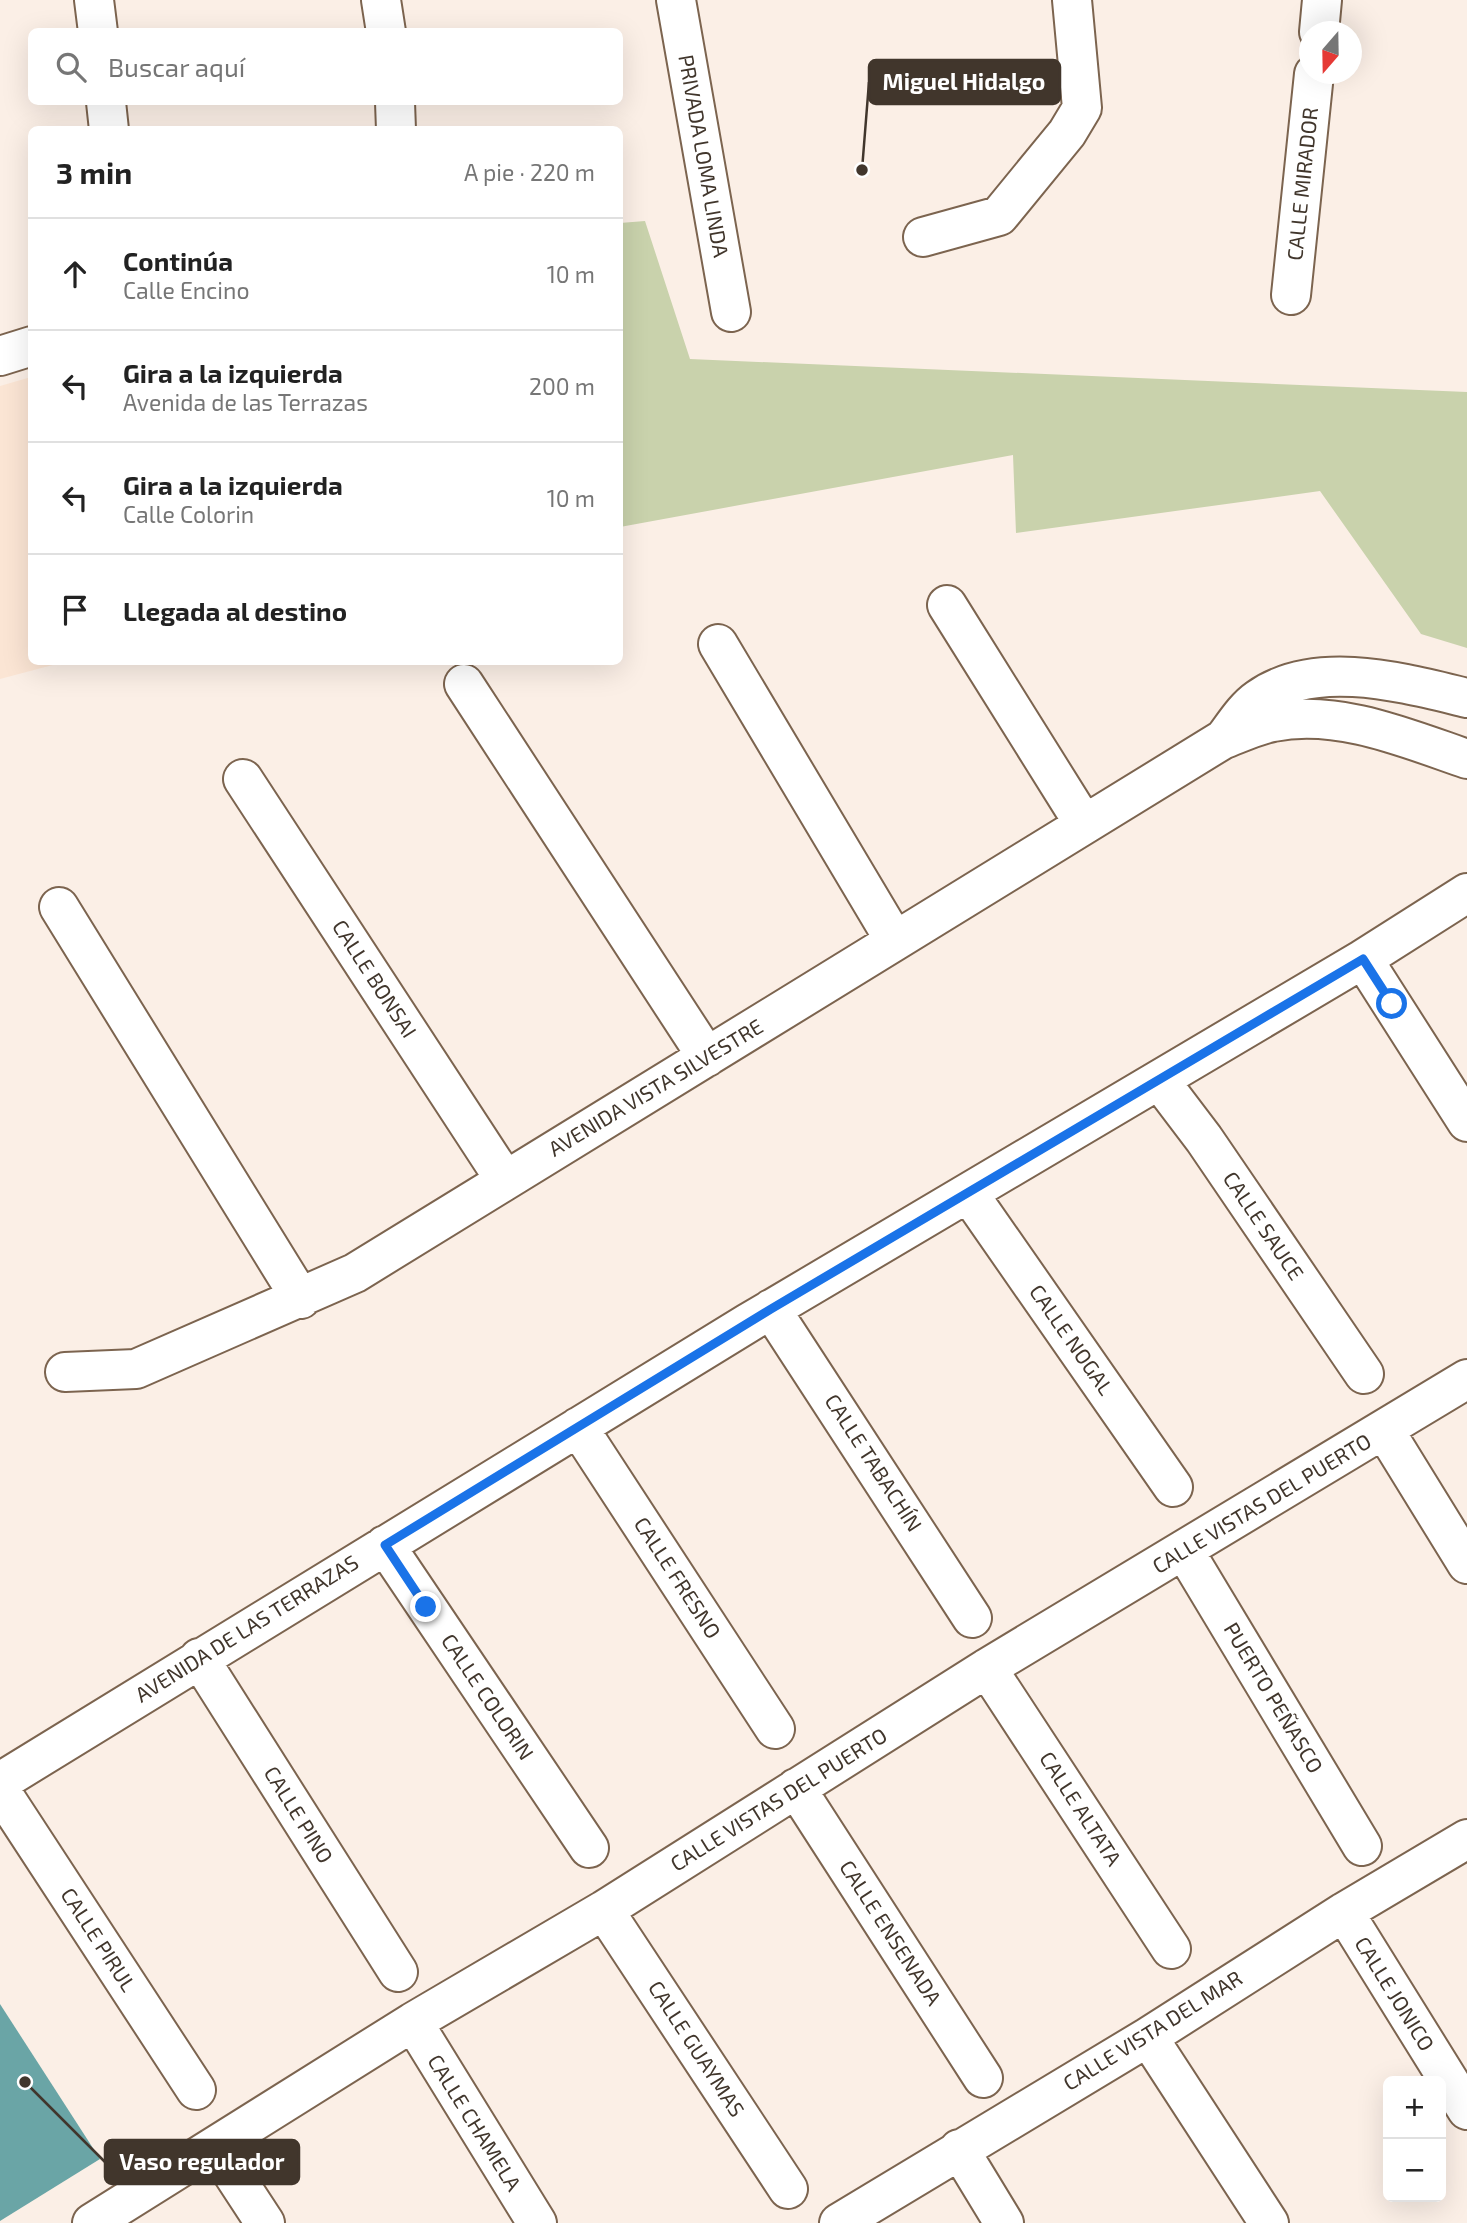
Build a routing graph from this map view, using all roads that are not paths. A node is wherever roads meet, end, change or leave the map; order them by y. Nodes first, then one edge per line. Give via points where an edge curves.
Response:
1 (94, 0) edge
2 (382, 0) edge
3 (676, 0) edge
4 (1073, 0) edge
5 (1322, 0) edge
6 (1320, 21) edge
7 (98, 28) edge
8 (386, 28) edge
9 (1313, 84) edge
10 (106, 105) edge
11 (395, 105) edge
12 (109, 126) edge
13 (396, 126) edge
14 (923, 237) dead end
15 (1291, 295) dead end
16 (731, 312) dead end
17 (28, 347) edge
18 (0, 356) edge
19 (947, 605) dead end
20 (718, 644) dead end
21 (464, 684) dead end
22 (1467, 698) edge
23 (1222, 740) junction
24 (1467, 759) edge
25 (243, 779) dead end
26 (1084, 824) junction
27 (1467, 892) edge
28 (59, 906) dead end
29 (895, 941) junction
30 (1363, 959) junction
31 (707, 1057) junction
32 (1160, 1081) junction
33 (1467, 1122) edge
34 (505, 1180) junction
35 (969, 1194) junction
36 (300, 1299) junction
37 (771, 1309) junction
38 (65, 1372) dead end
39 (1364, 1374) dead end
40 (1467, 1379) edge
41 (578, 1427) junction
42 (1385, 1431) junction
43 (1173, 1487) dead end
44 (385, 1545) junction
45 (1184, 1550) junction
46 (1467, 1564) edge
47 (972, 1618) dead end
48 (199, 1658) junction
49 (987, 1668) junction
50 (775, 1729) dead end
51 (0, 1783) edge
52 (796, 1788) junction
53 (0, 1790) edge
54 (1467, 1839) edge
55 (1362, 1846) dead end
56 (589, 1849) dead end
57 (604, 1910) junction
58 (1344, 1912) junction
59 (1171, 1949) dead end
60 (398, 1972) dead end
61 (413, 2022) junction
62 (1148, 2037) junction
63 (983, 2078) dead end
64 (196, 2090) dead end
65 (1467, 2110) edge
66 (216, 2148) junction
67 (960, 2149) junction
68 (788, 2189) dead end
69 (92, 2223) edge
70 (265, 2223) edge
71 (537, 2223) edge
72 (839, 2223) edge
73 (1004, 2223) edge
74 (1269, 2223) edge

1 - 7 street
2 - 8 street
3 - 16 street, PRIVADA LOMA LINDA
4 - 14 street via 1082,108 1067,133 999,216
5 - 6 street
9 - 15 street, CALLE MIRADOR
10 - 12 street
11 - 13 street
17 - 18 street
19 - 26 street
20 - 29 street
21 - 31 street
22 - 23 street, AVENIDA VISTA SILVESTRE via 1387,678 1328,678 1284,685 1256,700
23 - 24 street, AVENIDA VISTA SILVESTRE via 1272,722 1323,719 1389,732
23 - 26 street, AVENIDA VISTA SILVESTRE
25 - 34 street, CALLE BONSAI
26 - 29 street, AVENIDA VISTA SILVESTRE
27 - 30 street, AVENIDA DE LAS TERRAZAS
28 - 36 street
29 - 31 street, AVENIDA VISTA SILVESTRE
30 - 32 street, AVENIDA DE LAS TERRAZAS
30 - 33 street
31 - 34 street, AVENIDA VISTA SILVESTRE
32 - 35 street, AVENIDA DE LAS TERRAZAS
32 - 39 street, CALLE SAUCE
34 - 36 street, AVENIDA VISTA SILVESTRE via 355,1273
35 - 37 street, AVENIDA DE LAS TERRAZAS
35 - 43 street, CALLE NOGAL
36 - 38 street, AVENIDA VISTA SILVESTRE via 136,1369
37 - 41 street, AVENIDA DE LAS TERRAZAS
37 - 47 street, CALLE TABACHÍN
40 - 42 street, CALLE VISTAS DEL PUERTO
41 - 44 street, AVENIDA DE LAS TERRAZAS
41 - 50 street, CALLE FRESNO
42 - 45 street, CALLE VISTAS DEL PUERTO
42 - 46 street
44 - 48 street, AVENIDA DE LAS TERRAZAS
44 - 56 street, CALLE COLORIN
45 - 49 street, CALLE VISTAS DEL PUERTO
45 - 55 street, PUERTO PEÑASCO
48 - 51 street, AVENIDA DE LAS TERRAZAS
48 - 60 street, CALLE PINO
49 - 52 street, CALLE VISTAS DEL PUERTO
49 - 59 street, CALLE ALTATA
52 - 57 street, CALLE VISTAS DEL PUERTO
52 - 63 street, CALLE ENSENADA
53 - 64 street, CALLE PIRUL
54 - 58 street, CALLE VISTA DEL MAR
57 - 61 street, CALLE VISTAS DEL PUERTO
57 - 68 street, CALLE GUAYMAS
58 - 62 street, CALLE VISTA DEL MAR
58 - 65 street, CALLE JONICO
61 - 66 street, CALLE VISTAS DEL PUERTO
61 - 71 street, CALLE CHAMELA
62 - 67 street, CALLE VISTA DEL MAR
62 - 74 street
66 - 69 street, CALLE VISTAS DEL PUERTO
66 - 70 street
67 - 72 street, CALLE VISTA DEL MAR
67 - 73 street

